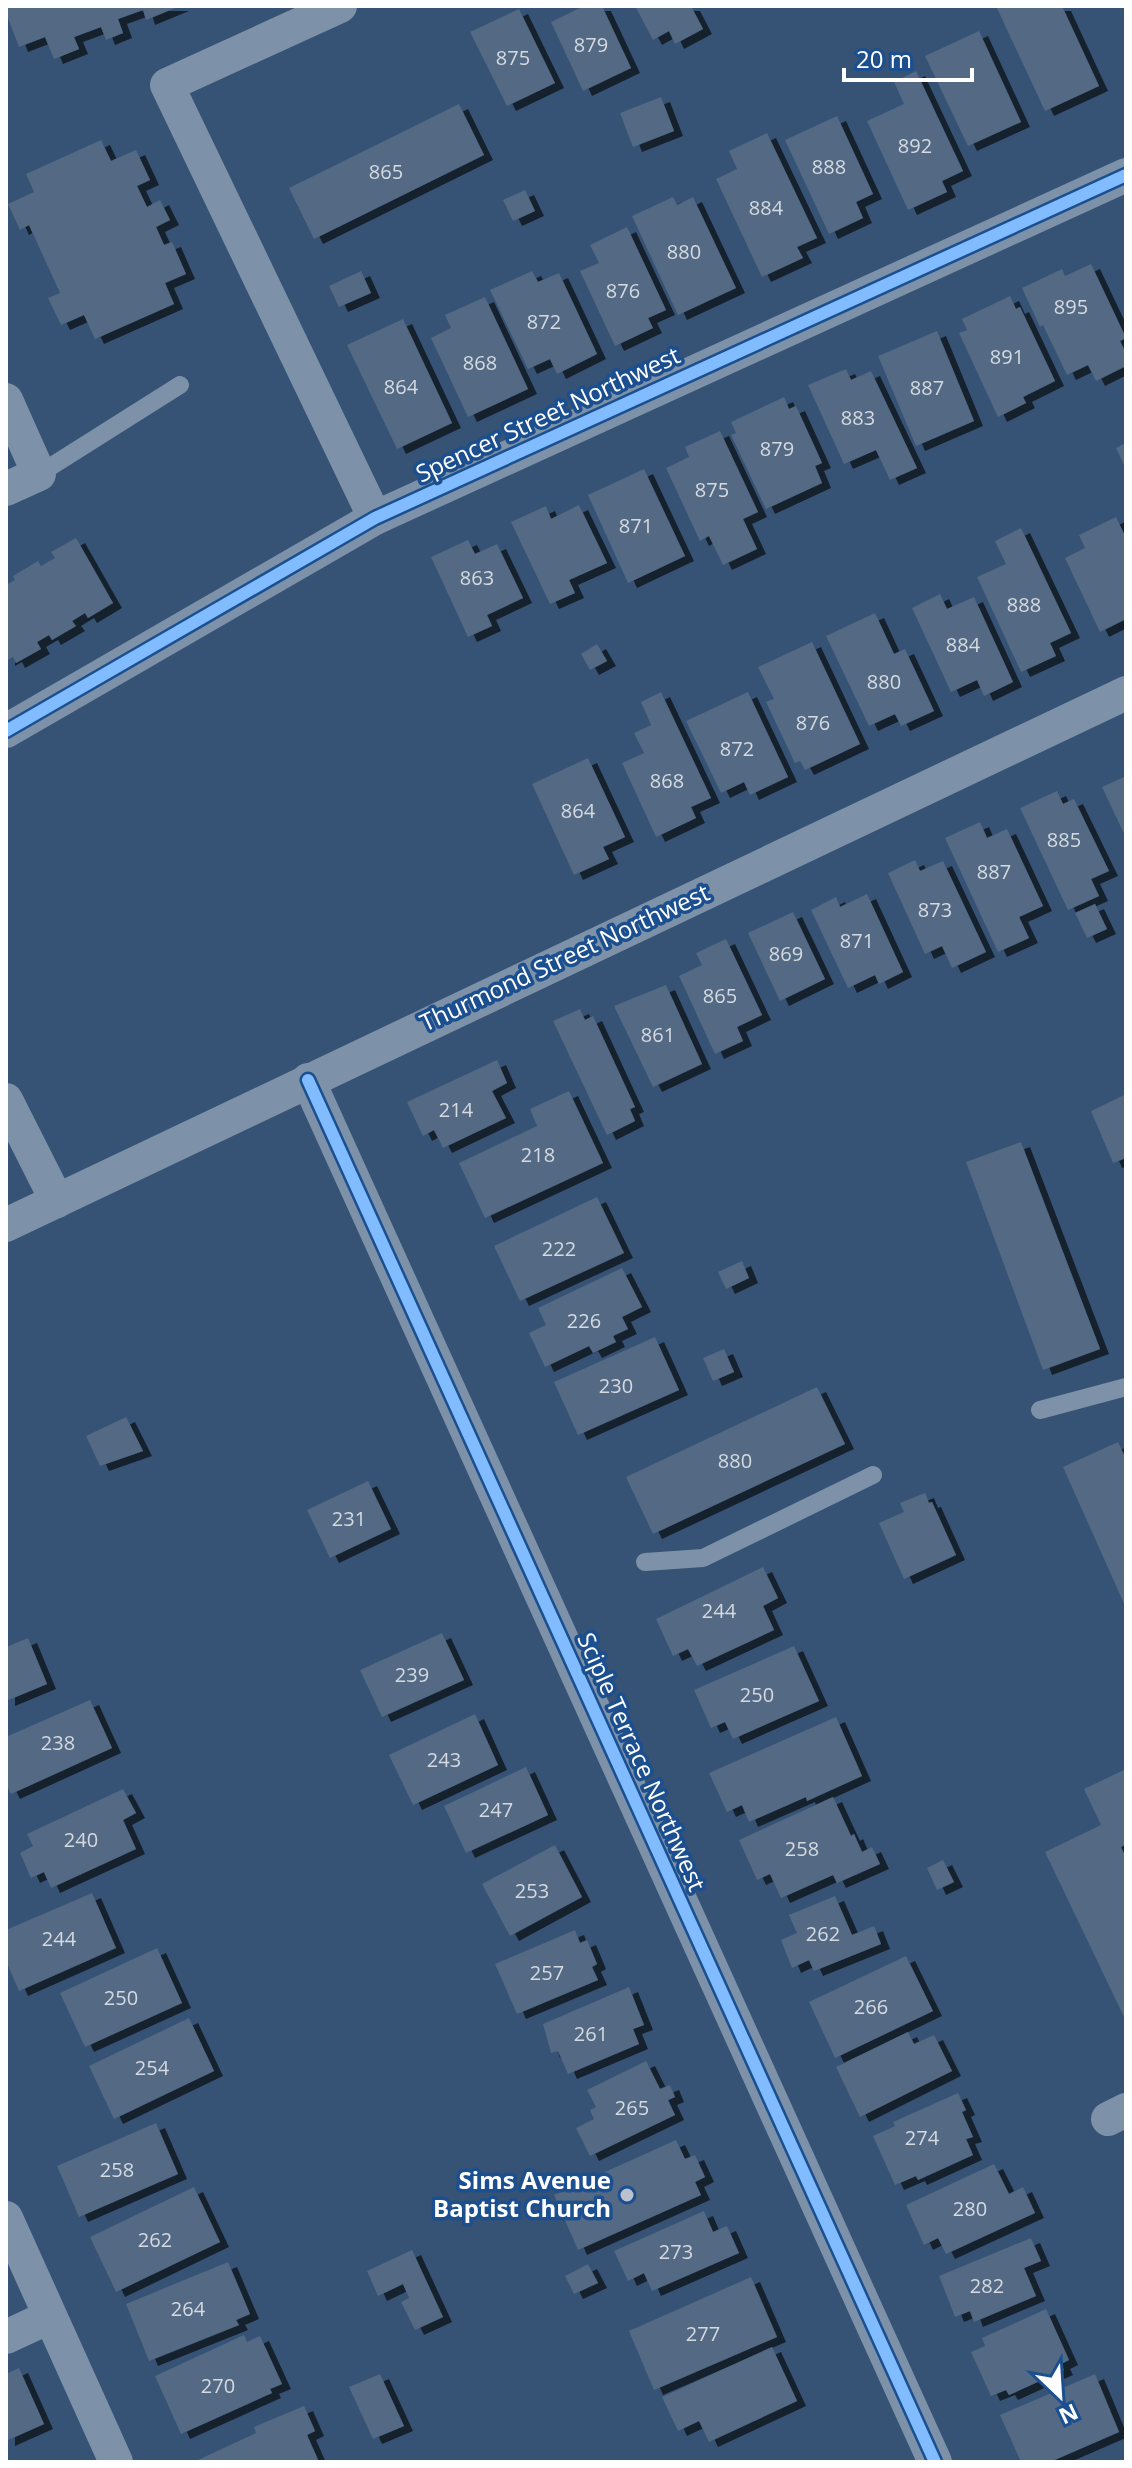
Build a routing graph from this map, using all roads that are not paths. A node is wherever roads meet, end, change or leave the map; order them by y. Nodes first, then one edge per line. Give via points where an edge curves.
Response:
1 (340, 6) edge
2 (1126, 175) edge
3 (180, 385) dead end
4 (6, 400) edge
5 (39, 474) junction
6 (6, 489) edge
7 (375, 518) junction
8 (1126, 693) edge
9 (6, 731) edge
10 (308, 1080) junction
11 (6, 1100) edge
12 (57, 1201) junction
13 (6, 1225) edge
14 (1126, 1387) edge
15 (1040, 1410) dead end
16 (873, 1475) dead end
17 (645, 1562) dead end
18 (6, 2218) edge
19 (49, 2317) junction
20 (6, 2337) edge
21 (116, 2462) edge
22 (935, 2462) edge

1 - 7 street via 167,85
2 - 7 street, Spencer Street Northwest
3 - 5 lane
4 - 5 street
5 - 6 street
7 - 9 street, Spencer Street Northwest
8 - 10 street, Thurmond Street Northwest
10 - 12 street, Thurmond Street Northwest
10 - 22 street, Sciple Terrace Northwest
11 - 12 street
12 - 13 street, Thurmond Street Northwest
14 - 15 lane
16 - 17 lane via 703,1558
18 - 19 street
19 - 20 street
19 - 21 street

